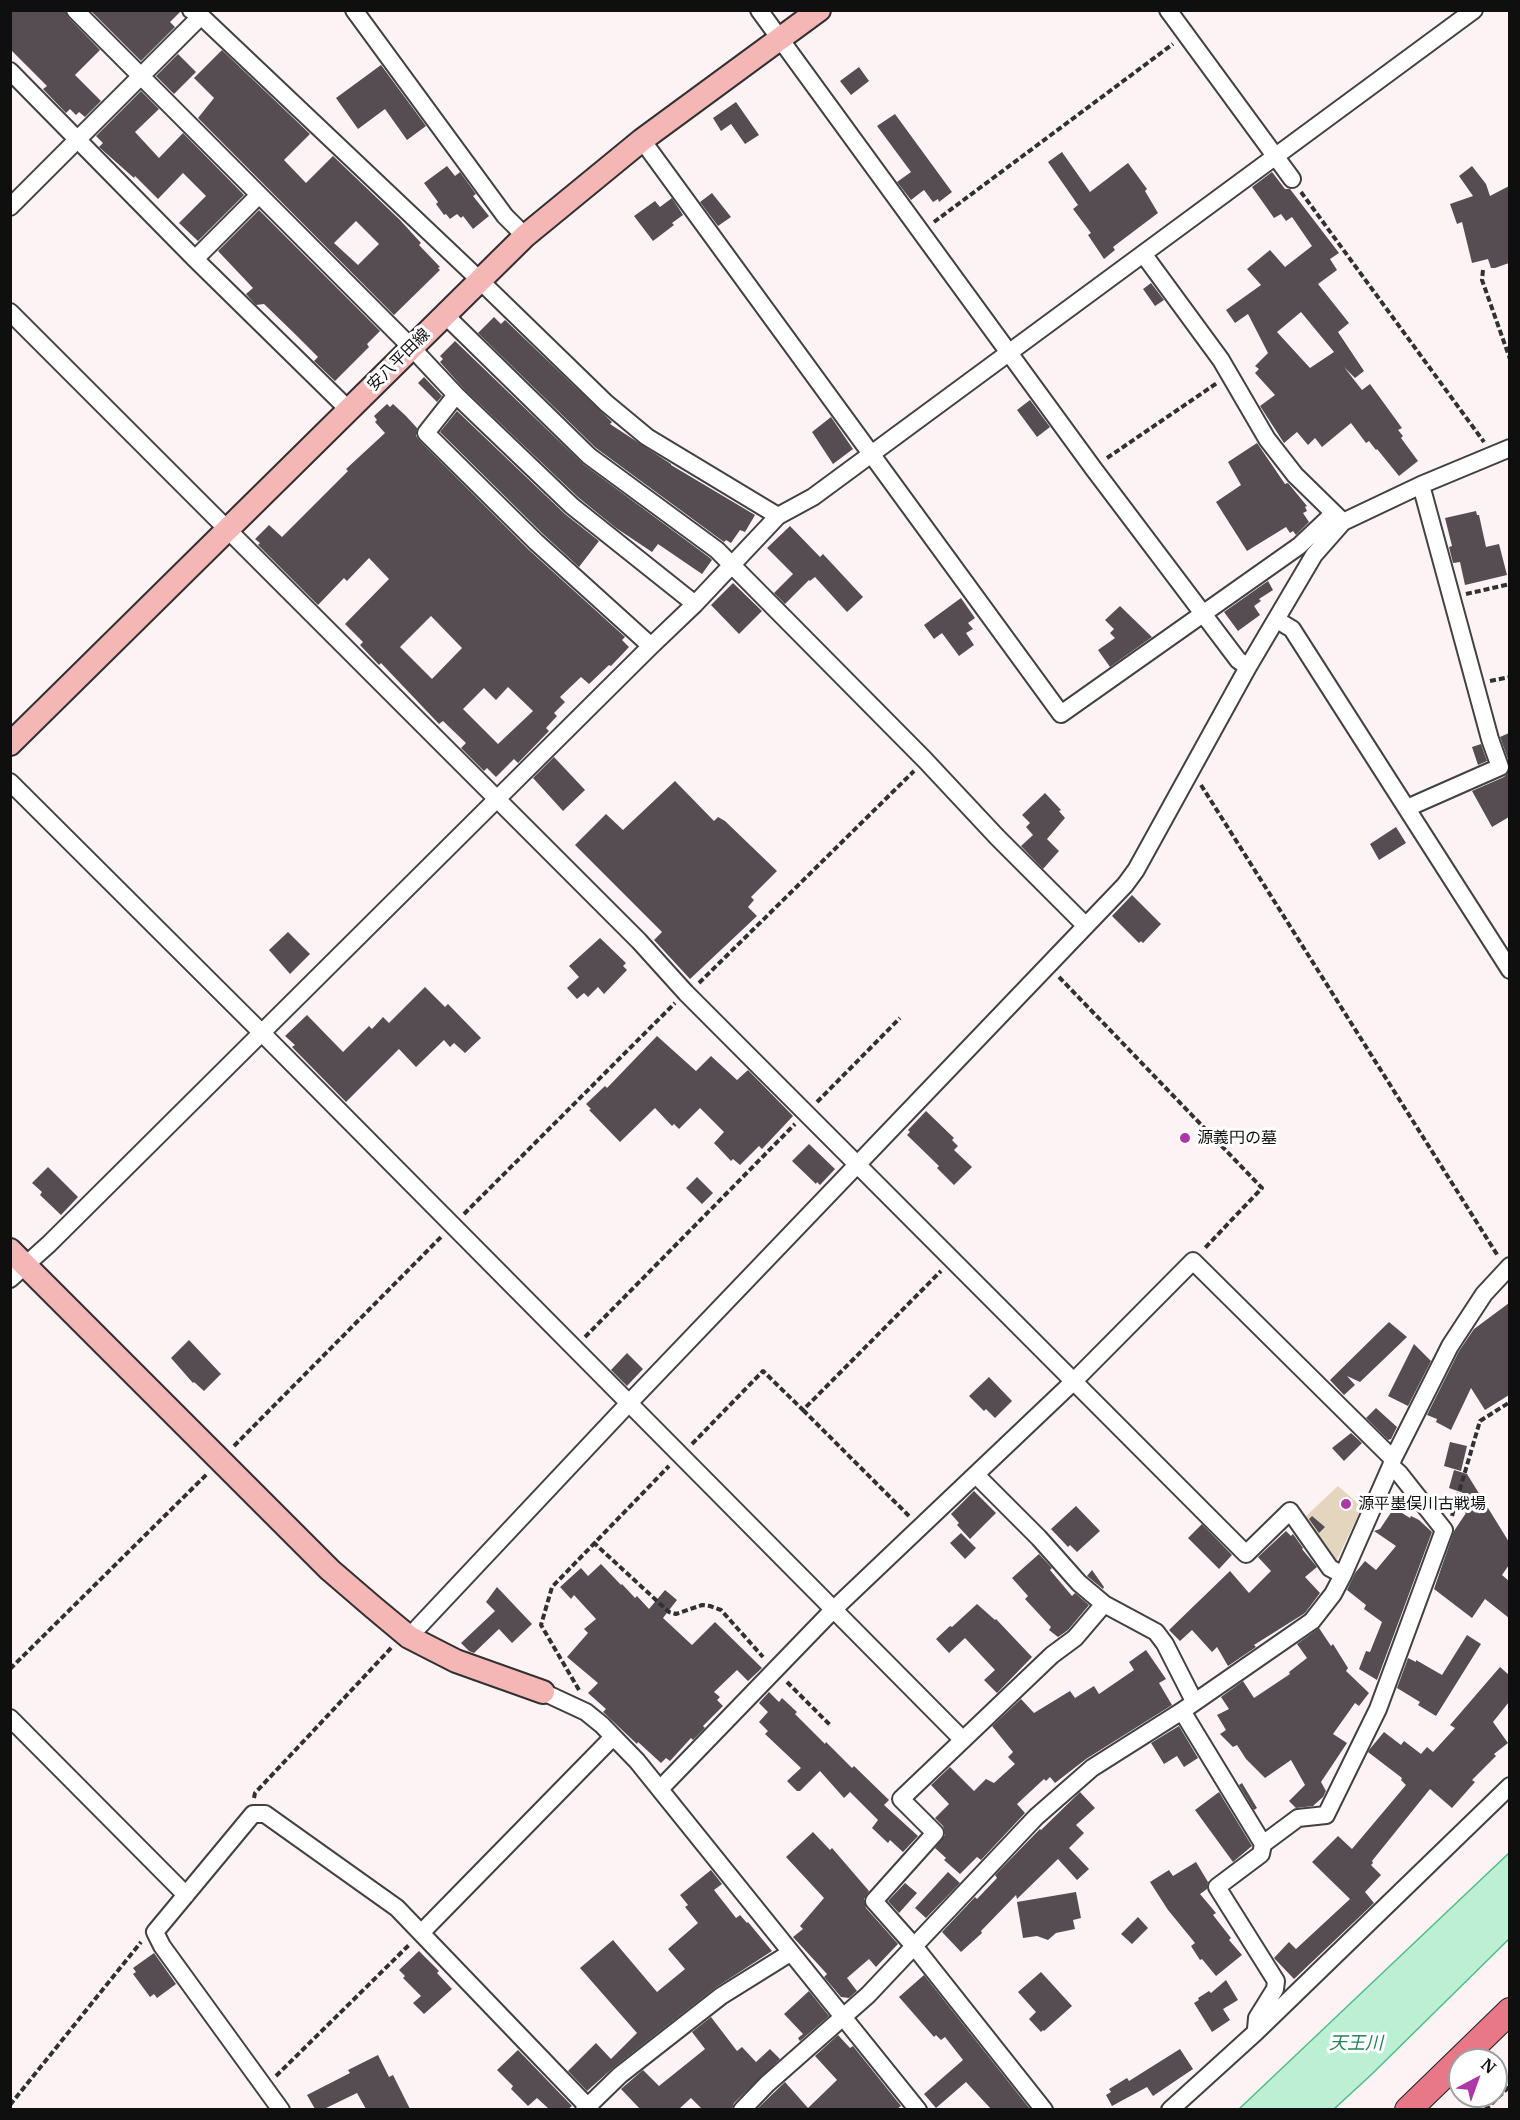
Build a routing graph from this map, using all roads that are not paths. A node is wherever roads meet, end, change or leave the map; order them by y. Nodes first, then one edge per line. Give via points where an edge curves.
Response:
1 (75, 10) edge
2 (354, 10) edge
3 (759, 10) edge
4 (819, 10) edge
5 (1168, 10) edge
6 (1474, 10) edge
7 (196, 13) edge
8 (780, 39) junction
9 (10, 71) edge
10 (141, 77) junction
11 (79, 140) junction
12 (642, 140) junction
13 (1275, 156) junction
14 (1292, 179) road end
15 (259, 195) junction
16 (10, 207) edge
17 (525, 236) junction
18 (1144, 255) junction
19 (195, 259) junction
20 (480, 280) junction
21 (10, 312) edge
22 (445, 315) junction
23 (412, 348) junction
24 (1009, 352) junction
25 (456, 395) junction
26 (349, 410) junction
27 (1509, 448) edge
28 (870, 454) junction
29 (1421, 485) junction
30 (778, 516) junction
31 (1338, 518) junction
32 (229, 529) junction
33 (732, 565) junction
34 (695, 604) junction
35 (1203, 614) junction
36 (1277, 620) junction
37 (651, 646) junction
38 (1248, 667) junction
39 (10, 744) edge
40 (10, 782) edge
41 (496, 799) junction
42 (1407, 808) junction
43 (1086, 926) junction
44 (1509, 970) edge
45 (261, 1032) junction
46 (857, 1164) junction
47 (15, 1264) edge
48 (1508, 1270) edge
49 (1073, 1382) junction
50 (629, 1403) junction
51 (1392, 1462) junction
52 (976, 1475) junction
53 (1342, 1575) junction
54 (1104, 1604) junction
55 (834, 1609) junction
56 (407, 1635) junction
57 (543, 1692) joint
58 (1188, 1706) junction
59 (10, 1718) edge
60 (613, 1737) junction
61 (963, 1740) junction
62 (1509, 1786) edge
63 (660, 1789) junction
64 (1263, 1844) junction
65 (186, 1895) junction
66 (421, 1933) junction
67 (914, 1946) junction
68 (790, 1953) junction
69 (1509, 2011) edge
70 (844, 2016) junction
71 (1256, 2032) junction
72 (588, 2108) edge
73 (281, 2109) edge
74 (742, 2109) edge
75 (918, 2109) edge
76 (1044, 2109) edge
77 (1170, 2109) edge
78 (1408, 2109) edge

1 - 10 street
2 - 17 street via 504,216
3 - 8 street
4 - 8 main road, 安八平田線
5 - 13 street
6 - 13 street
7 - 10 street
7 - 20 street
8 - 12 main road, 安八平田線
8 - 24 street
9 - 11 street
10 - 11 street
10 - 15 street
11 - 16 street
11 - 19 street
12 - 17 main road, 安八平田線
12 - 28 street
13 - 14 street
13 - 18 street
15 - 19 street
15 - 23 street
17 - 20 main road, 安八平田線
18 - 24 street
18 - 31 street via 1230,374 1267,439 1295,475
19 - 26 street
20 - 22 main road, 安八平田線
20 - 30 street via 606,403 647,437
21 - 32 street
22 - 23 main road, 安八平田線
22 - 33 street via 589,456
23 - 25 street
23 - 26 main road, 安八平田線
24 - 28 street
24 - 35 street
25 - 34 street via 572,506
25 - 37 street via 426,434 536,542
26 - 32 main road, 安八平田線
27 - 29 street
28 - 30 street via 813,497
28 - 35 street via 1061,714
29 - 31 street
29 - 42 street via 1500,767
30 - 33 street
31 - 35 street
31 - 36 street
32 - 39 main road, 安八平田線
32 - 41 street
33 - 34 street
33 - 43 street
34 - 37 street
35 - 38 street via 1238,660
36 - 38 street
36 - 42 street via 1292,629
37 - 41 street
38 - 43 street via 1136,870
40 - 45 street
41 - 45 street
41 - 46 street
42 - 44 street
43 - 46 street
45 - 47 street via 49,1244
45 - 50 street
46 - 49 street
46 - 50 street
47 - 56 main road via 330,1570
48 - 51 street via 1485,1294 1450,1346
49 - 51 street via 1193,1261
49 - 52 street
49 - 53 street via 1246,1554 1290,1511 1330,1568
50 - 55 street
50 - 56 street
51 - 53 street
51 - 64 street via 1444,1530 1377,1709 1326,1815 1298,1818
52 - 54 street
52 - 55 street
53 - 58 street via 1312,1621
54 - 58 street via 1156,1632 1165,1644
54 - 61 street via 1074,1638
55 - 61 street
55 - 63 street
56 - 57 main road via 456,1661
57 - 60 street via 586,1713
58 - 64 street
58 - 67 street via 1092,1768 1036,1817
59 - 65 street
60 - 63 street
60 - 66 street
61 - 67 street via 902,1799 935,1833 874,1901
62 - 71 street
63 - 68 street
64 - 71 street via 1261,1854 1217,1887 1276,1981 1257,2018
65 - 66 street via 253,1814 265,1814 397,1908
65 - 73 street via 156,1931 162,1946
66 - 72 street
67 - 70 street
67 - 76 street
68 - 70 street
68 - 72 street via 721,1996 620,2075
69 - 78 main road
70 - 74 street
70 - 75 street
71 - 77 street

